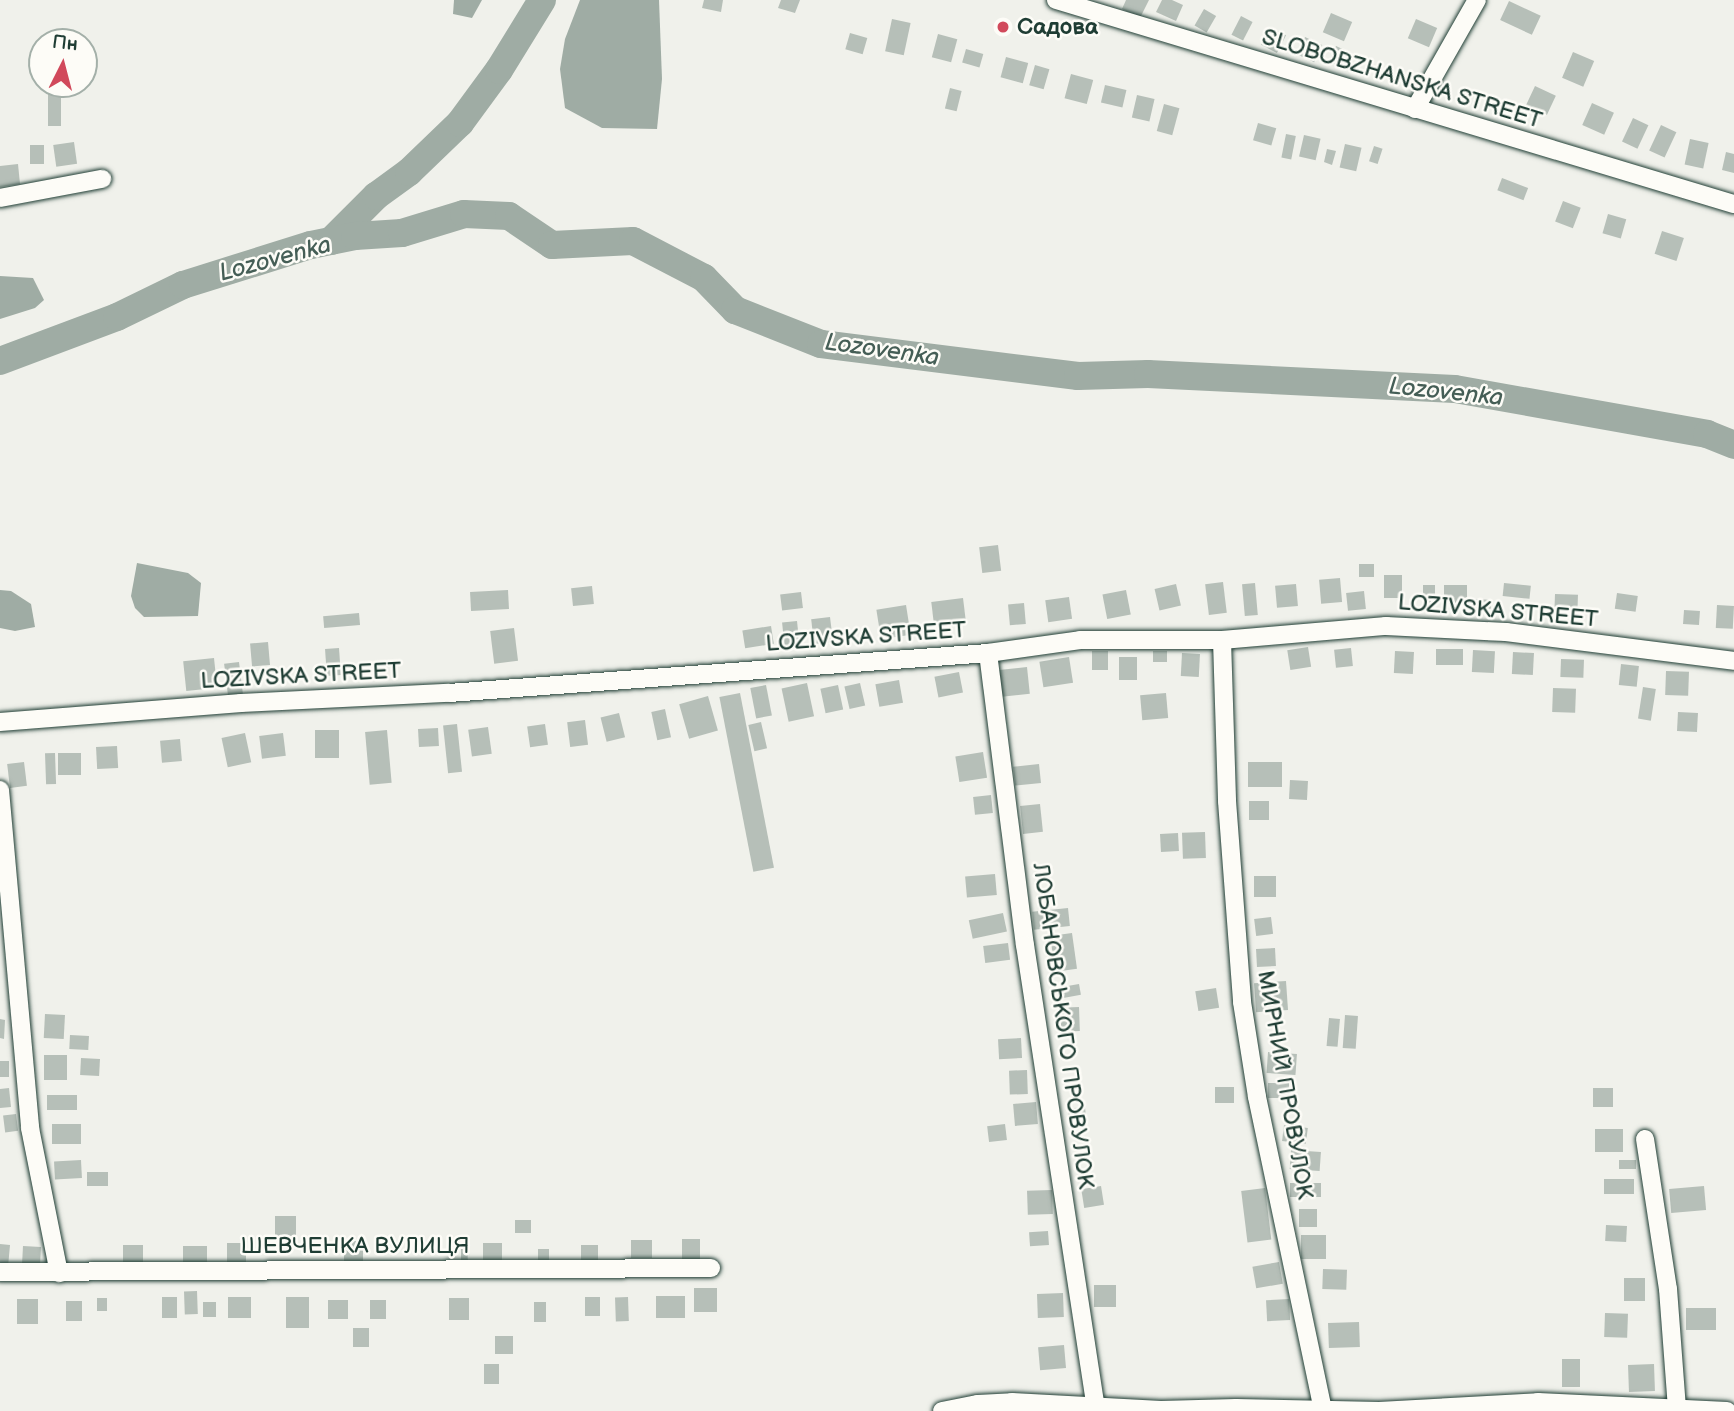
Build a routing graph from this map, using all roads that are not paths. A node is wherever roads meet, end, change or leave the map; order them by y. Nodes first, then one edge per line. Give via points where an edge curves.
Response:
1 (1056, 0) edge
2 (1477, 0) edge
3 (1415, 109) junction
4 (102, 179) dead end
5 (0, 198) edge
6 (1734, 204) edge
7 (1222, 640) junction
8 (988, 653) junction
9 (1734, 662) edge
10 (0, 722) edge
11 (0, 790) edge
12 (1645, 1139) dead end
13 (711, 1268) dead end
14 (0, 1272) edge
15 (59, 1273) junction
16 (1095, 1404) junction
17 (979, 1408) edge
18 (1607, 1408) edge
19 (1677, 1408) junction
20 (1323, 1409) junction
21 (1302, 1410) edge
22 (942, 1411) edge
23 (1727, 1411) edge

1 - 3 street, SLOBOBZHANSKA STREET
2 - 3 street
3 - 6 street, SLOBOBZHANSKA STREET
4 - 5 street
7 - 8 street, LOZIVSKA STREET via 1080,640
7 - 9 street, LOZIVSKA STREET via 1399,626 1506,632
7 - 20 street, МИРНИЙ ПРОВУЛОК via 1227,801 1242,1002 1257,1097
8 - 10 street, LOZIVSKA STREET
8 - 16 street, ЛОБАНОВСЬКОГО ПРОВУЛОК via 1025,945
11 - 15 street via 30,1128
12 - 19 street via 1668,1289
13 - 15 street, ШЕВЧЕНКА ВУЛИЦЯ
14 - 15 street, ШЕВЧЕНКА ВУЛИЦЯ
16 - 17 street
16 - 21 street via 1161,1410
17 - 22 street
18 - 19 street
18 - 20 street via 1538,1402 1378,1411
19 - 23 street
20 - 21 street

